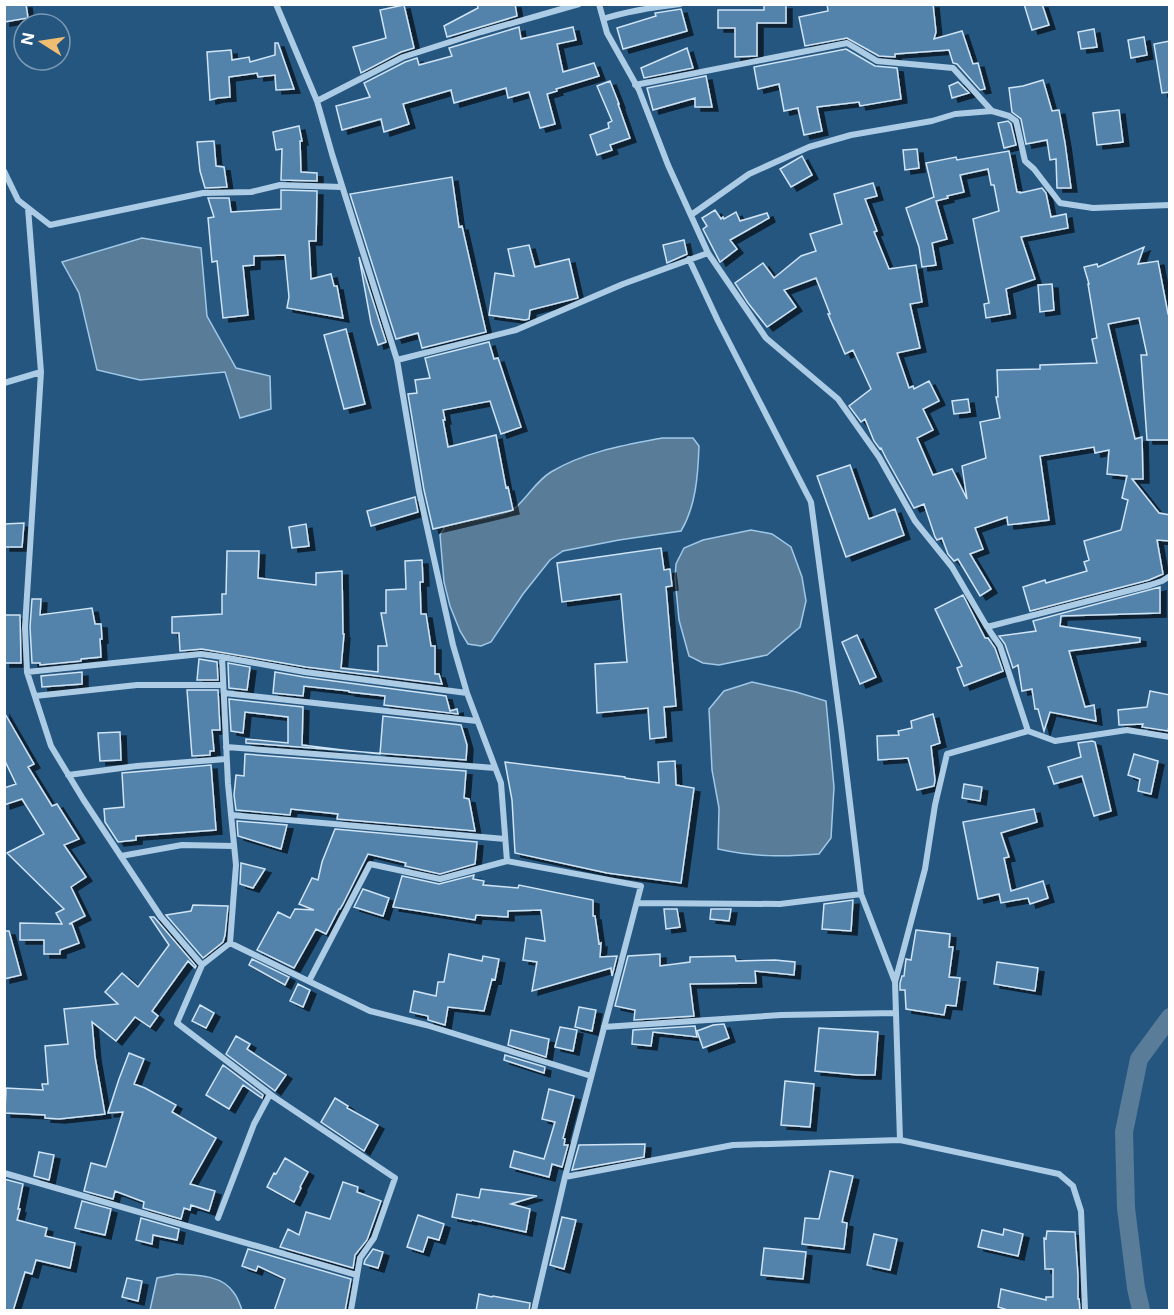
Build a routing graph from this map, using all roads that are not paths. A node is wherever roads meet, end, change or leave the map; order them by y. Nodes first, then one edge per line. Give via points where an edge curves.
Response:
1 (276, 4) edge
2 (579, 4) edge
3 (599, 4) edge
4 (680, 4) edge
5 (603, 18) junction
6 (635, 85) junction
7 (317, 101) junction
8 (992, 111) junction
9 (4, 171) edge
10 (342, 187) junction
11 (1170, 205) edge
12 (28, 208) junction
13 (691, 215) junction
14 (708, 253) junction
15 (689, 259) junction
16 (397, 360) junction
17 (41, 372) junction
18 (4, 382) edge
19 (1170, 576) edge
20 (987, 627) junction
21 (222, 657) junction
22 (27, 672) junction
23 (224, 685) junction
24 (224, 693) junction
25 (467, 693) junction
26 (35, 696) junction
27 (477, 721) junction
28 (1028, 731) junction
29 (1170, 737) edge
30 (226, 747) junction
31 (226, 759) junction
32 (495, 768) junction
33 (68, 775) junction
34 (231, 815) junction
35 (505, 840) junction
36 (234, 846) junction
37 (121, 856) junction
38 (507, 861) junction
39 (861, 894) junction
40 (637, 903) junction
41 (230, 944) junction
42 (202, 965) junction
43 (309, 981) junction
44 (895, 982) junction
45 (896, 1013) junction
46 (604, 1027) junction
47 (591, 1076) junction
48 (270, 1094) junction
49 (900, 1140) junction
50 (4, 1173) edge
51 (565, 1177) junction
52 (218, 1218) dead end
53 (357, 1275) junction
54 (351, 1311) edge
55 (534, 1311) edge
56 (1085, 1311) edge

1 - 7 street
2 - 7 street via 404,57
3 - 5 street
4 - 5 street
5 - 6 street
6 - 8 street via 847,43 877,61 953,68
6 - 13 street
7 - 10 street
8 - 11 street via 1016,121 1025,161 1060,203 1093,208
8 - 13 street via 955,114 809,147 749,174
9 - 12 street via 18,200
10 - 12 street via 280,185 251,192 203,194 50,225
10 - 16 street
12 - 17 street
13 - 14 street
14 - 15 street
14 - 20 street via 766,338 837,399 879,457 915,521 952,567
15 - 16 street via 516,330
15 - 39 street via 812,502
16 - 25 street via 419,491
17 - 18 street
17 - 22 street via 25,627
19 - 20 street via 1150,585
20 - 28 street via 1000,646
21 - 22 street via 201,654
21 - 23 street
21 - 25 street
22 - 26 street
23 - 24 street
23 - 26 street via 137,685
24 - 27 street
24 - 30 street
25 - 27 street
26 - 33 street via 51,746
27 - 32 street
28 - 29 street via 1055,741 1127,730
28 - 44 street via 947,754 925,869
30 - 31 street
30 - 32 street
31 - 33 street
31 - 34 street
32 - 35 street via 501,783
33 - 37 street
34 - 35 street
34 - 36 street
35 - 38 street
36 - 37 street via 182,845
36 - 41 street
37 - 42 street via 161,917
38 - 40 street via 641,886
38 - 43 street via 440,879 370,864
39 - 40 street via 780,904
39 - 44 street
40 - 46 street
41 - 42 street
41 - 43 street
42 - 48 street via 177,1023
43 - 47 street via 370,1011
44 - 45 street
45 - 46 street via 781,1015
45 - 49 street
46 - 47 street
47 - 51 street
48 - 52 street via 254,1124
48 - 53 street via 394,1178 374,1238 360,1258
49 - 51 street via 733,1145
49 - 56 street via 1059,1174 1073,1186 1081,1211
50 - 53 street
51 - 55 street
53 - 54 street

